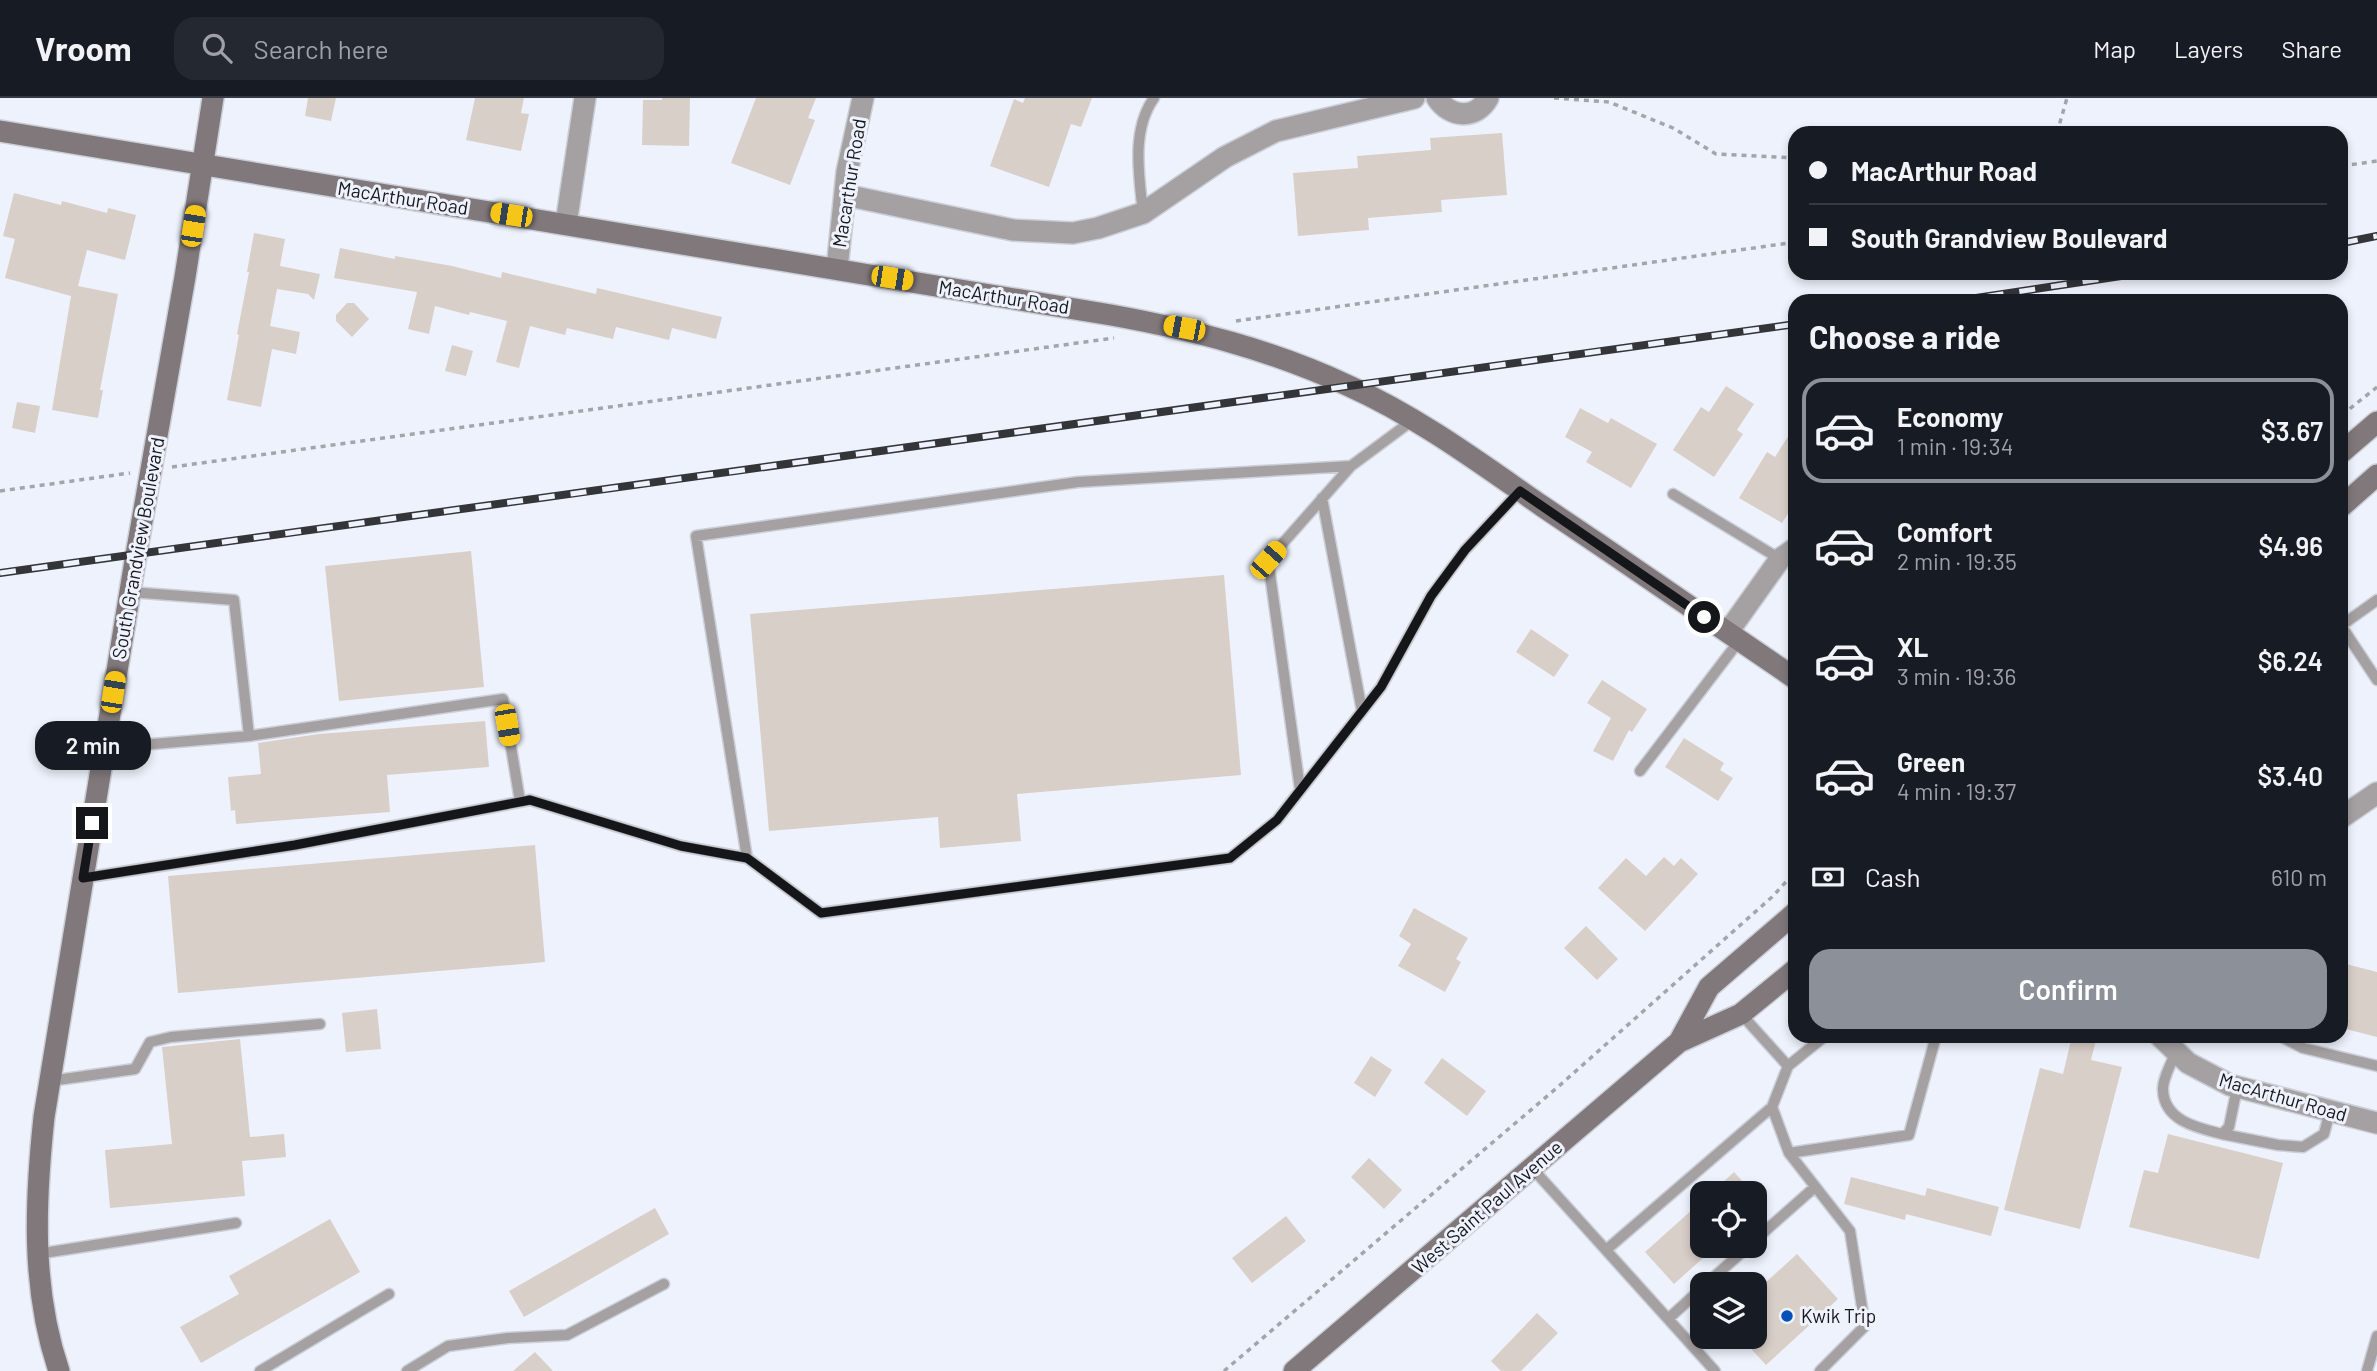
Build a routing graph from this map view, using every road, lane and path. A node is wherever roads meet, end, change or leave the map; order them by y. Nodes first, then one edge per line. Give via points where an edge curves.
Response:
1 (213, 98) edge
2 (585, 98) edge
3 (863, 98) edge
4 (1154, 98) edge
5 (1414, 98) edge
6 (1437, 98) edge
7 (1488, 98) edge
8 (1553, 98) edge
9 (2067, 98) edge
10 (2059, 126) edge
11 (0, 131) edge
12 (1788, 158) edge
13 (2377, 161) edge
14 (202, 165) junction
15 (2348, 165) edge
16 (845, 195) junction
17 (1143, 213) junction
18 (566, 224) junction
19 (1788, 243) edge
20 (837, 269) junction
21 (1248, 319) dead end
22 (1114, 338) dead end
23 (2377, 387) edge
24 (2348, 410) edge
25 (1413, 420) junction
26 (2377, 422) edge
27 (2348, 447) edge
28 (1352, 466) junction
29 (151, 470) junction
30 (2377, 475) edge
31 (0, 491) edge
32 (1520, 491) junction
33 (1672, 494) dead end
34 (1322, 498) junction
35 (2348, 501) edge
36 (1788, 553) edge
37 (130, 592) junction
38 (2377, 600) edge
39 (2348, 622) edge
40 (2348, 635) edge
41 (1734, 636) junction
42 (1788, 673) edge
43 (2377, 680) edge
44 (1362, 711) junction
45 (249, 736) junction
46 (105, 742) junction
47 (1640, 771) dead end
48 (1300, 789) junction
49 (2377, 793) edge
50 (520, 801) junction
51 (2348, 813) edge
52 (747, 858) junction
53 (83, 878) junction
54 (1788, 880) edge
55 (1788, 919) edge
56 (1788, 976) edge
57 (1741, 1014) junction
58 (320, 1024) dead end
59 (1678, 1042) junction
60 (1816, 1043) edge
61 (1934, 1043) edge
62 (2166, 1043) edge
63 (2293, 1043) edge
64 (2175, 1053) junction
65 (1788, 1066) junction
66 (2377, 1066) edge
67 (50, 1081) junction
68 (2237, 1087) junction
69 (1772, 1107) junction
70 (2330, 1111) junction
71 (2377, 1123) edge
72 (2222, 1134) junction
73 (1789, 1153) junction
74 (1532, 1168) junction
75 (1815, 1187) junction
76 (236, 1223) dead end
77 (1767, 1230) edge
78 (1606, 1250) junction
79 (37, 1254) junction
80 (1736, 1258) edge
81 (1720, 1272) edge
82 (664, 1284) dead end
83 (389, 1294) dead end
84 (1690, 1298) edge
85 (1668, 1318) junction
86 (2377, 1336) edge
87 (59, 1371) edge
88 (260, 1371) edge
89 (407, 1371) edge
90 (1224, 1371) edge
91 (1294, 1371) edge
92 (1715, 1371) edge
93 (1820, 1371) edge
94 (2367, 1371) edge

1 - 14 street, South Grandview Boulevard
2 - 18 street
3 - 16 street, Macarthur Road
4 - 17 lane via 1138,146
5 - 17 street via 1276,131 1225,158
6 - 7 street via 1444,107 1461,114 1480,109
8 - 12 path via 1609,102 1673,128 1716,154
9 - 10 path
11 - 14 street, MacArthur Road
13 - 15 path
14 - 18 street, MacArthur Road
14 - 29 street, South Grandview Boulevard
16 - 17 street via 1025,230 1073,233
16 - 20 street, Macarthur Road
18 - 20 street, MacArthur Road
19 - 21 path
20 - 25 street, MacArthur Road via 1184,328 1308,368
22 - 29 path
23 - 24 path
25 - 28 lane
25 - 32 street, MacArthur Road
26 - 27 street
28 - 34 lane
28 - 52 lane via 1078,482 696,536
29 - 31 path
29 - 37 street, South Grandview Boulevard
30 - 35 street
32 - 41 street, MacArthur Road
32 - 44 lane via 1465,550 1431,596 1381,687
33 - 36 lane
34 - 44 lane
34 - 48 lane via 1268,560
36 - 41 street
37 - 45 lane via 234,600
37 - 46 street, South Grandview Boulevard
38 - 39 lane
40 - 43 lane
41 - 42 street, MacArthur Road
41 - 47 lane
44 - 48 lane
45 - 46 lane via 141,745
45 - 50 lane via 503,699
46 - 53 street, South Grandview Boulevard
48 - 52 lane via 1277,820 1230,858 821,913
49 - 51 street
50 - 52 lane via 530,800 681,846
50 - 53 lane via 295,845
53 - 67 street, South Grandview Boulevard
54 - 90 path via 1559,1086
55 - 59 street, West Saint Paul Avenue via 1709,987
56 - 57 street, West Saint Paul Avenue
57 - 59 street, West Saint Paul Avenue
57 - 65 lane
58 - 67 lane via 171,1037 150,1042 135,1069
59 - 74 street, West Saint Paul Avenue
60 - 65 lane
61 - 73 lane via 1909,1135
62 - 64 street, MacArthur Road
63 - 66 lane
64 - 68 street, MacArthur Road via 2211,1077
64 - 72 lane via 2162,1089 2167,1108 2190,1127
65 - 69 lane
67 - 79 street, South Grandview Boulevard via 37,1185
68 - 70 street, MacArthur Road
68 - 72 lane via 2229,1127
69 - 73 lane
69 - 78 lane
70 - 71 street, MacArthur Road
70 - 72 lane via 2324,1134 2303,1147
73 - 75 lane
74 - 78 lane
74 - 91 street, West Saint Paul Avenue
75 - 77 lane
75 - 93 lane via 1850,1231 1865,1326
76 - 79 lane
78 - 85 lane
79 - 87 street, South Grandview Boulevard
80 - 81 lane
82 - 89 lane via 568,1335 449,1346
83 - 88 lane
84 - 85 lane
85 - 92 lane
86 - 94 lane

